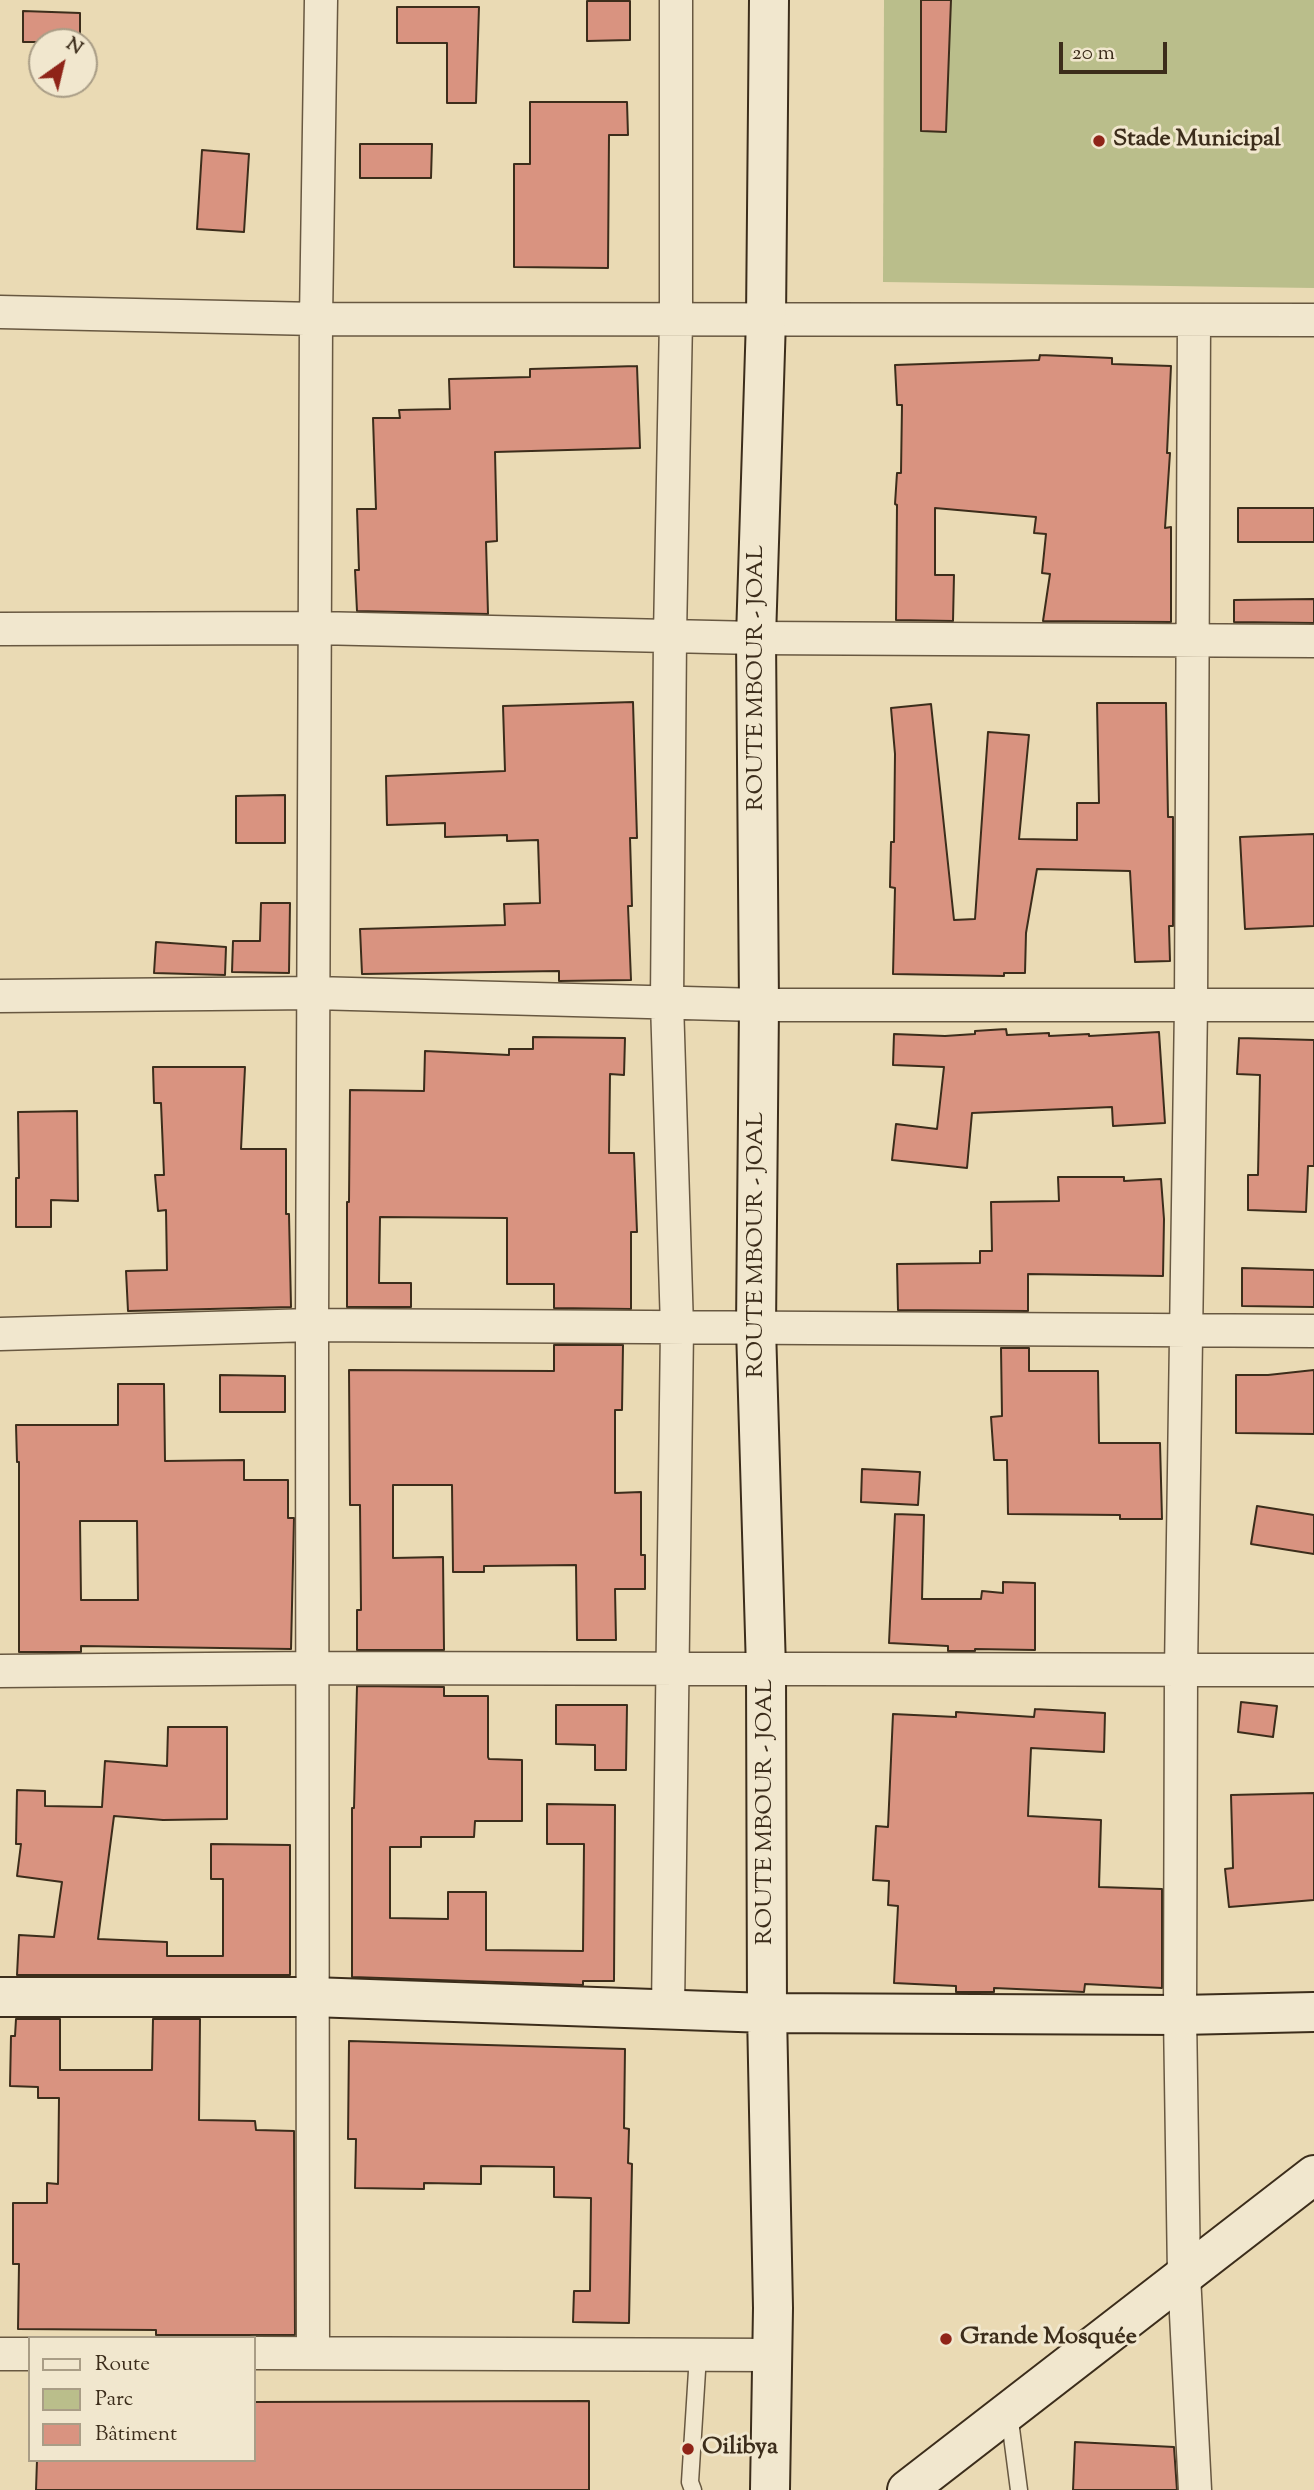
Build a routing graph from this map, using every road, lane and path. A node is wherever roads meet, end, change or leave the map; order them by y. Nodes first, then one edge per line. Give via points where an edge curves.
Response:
1 (321, 0) edge
2 (676, 0) edge
3 (769, 0) edge
4 (0, 312) edge
5 (316, 318) junction
6 (676, 319) junction
7 (766, 319) junction
8 (1194, 320) junction
9 (1314, 320) edge
10 (316, 628) junction
11 (0, 629) edge
12 (670, 636) junction
13 (756, 638) junction
14 (1193, 641) junction
15 (1314, 641) edge
16 (314, 993) junction
17 (0, 996) edge
18 (667, 1002) junction
19 (760, 1005) junction
20 (1191, 1005) junction
21 (1314, 1005) edge
22 (313, 1325) junction
23 (677, 1328) junction
24 (756, 1328) junction
25 (1188, 1331) junction
26 (1314, 1331) edge
27 (0, 1334) edge
28 (312, 1668) junction
29 (672, 1669) junction
30 (766, 1669) junction
31 (1181, 1670) junction
32 (1314, 1670) edge
33 (0, 1671) edge
34 (0, 1997) edge
35 (312, 1997) junction
36 (668, 2010) junction
37 (1314, 2012) edge
38 (767, 2013) junction
39 (1181, 2015) junction
40 (1314, 2175) edge
41 (1184, 2275) junction
42 (256, 2353) edge
43 (313, 2353) junction
44 (0, 2354) edge
45 (28, 2354) edge
46 (698, 2355) junction
47 (771, 2355) junction
48 (1009, 2411) junction
49 (692, 2490) edge
50 (770, 2490) edge
51 (907, 2490) edge
52 (1019, 2490) edge
53 (1195, 2490) edge

1 - 5 street
2 - 6 street
3 - 7 main road, ROUTE MBOUR - JOAL
4 - 5 street
5 - 6 street
5 - 10 street
6 - 7 street
6 - 12 street
7 - 8 street
7 - 13 main road, ROUTE MBOUR - JOAL
8 - 9 street
8 - 14 street
10 - 11 street
10 - 12 street
10 - 16 street
12 - 13 street
12 - 18 street
13 - 14 street
13 - 19 main road, ROUTE MBOUR - JOAL
14 - 15 street
14 - 20 street
16 - 17 street
16 - 18 street
16 - 22 street
18 - 19 street
18 - 23 street
19 - 20 street
19 - 24 main road, ROUTE MBOUR - JOAL
20 - 21 street
20 - 25 street
22 - 23 street
22 - 27 street
22 - 28 street
23 - 24 street
23 - 29 street
24 - 25 street
24 - 30 main road, ROUTE MBOUR - JOAL
25 - 26 street
25 - 31 street
28 - 29 street
28 - 33 street
28 - 35 street
29 - 30 street
29 - 36 street
30 - 31 street
30 - 38 main road, ROUTE MBOUR - JOAL
31 - 32 street
31 - 39 street
34 - 35 main road
35 - 36 main road
35 - 43 street
36 - 38 main road
37 - 39 main road
38 - 39 main road
38 - 47 main road, ROUTE MBOUR - JOAL
39 - 41 street
40 - 41 main road
41 - 48 main road
41 - 53 street
42 - 43 street
43 - 46 street
44 - 45 street
46 - 47 street
46 - 49 lane
47 - 50 main road, ROUTE MBOUR - JOAL
48 - 51 main road
48 - 52 lane

